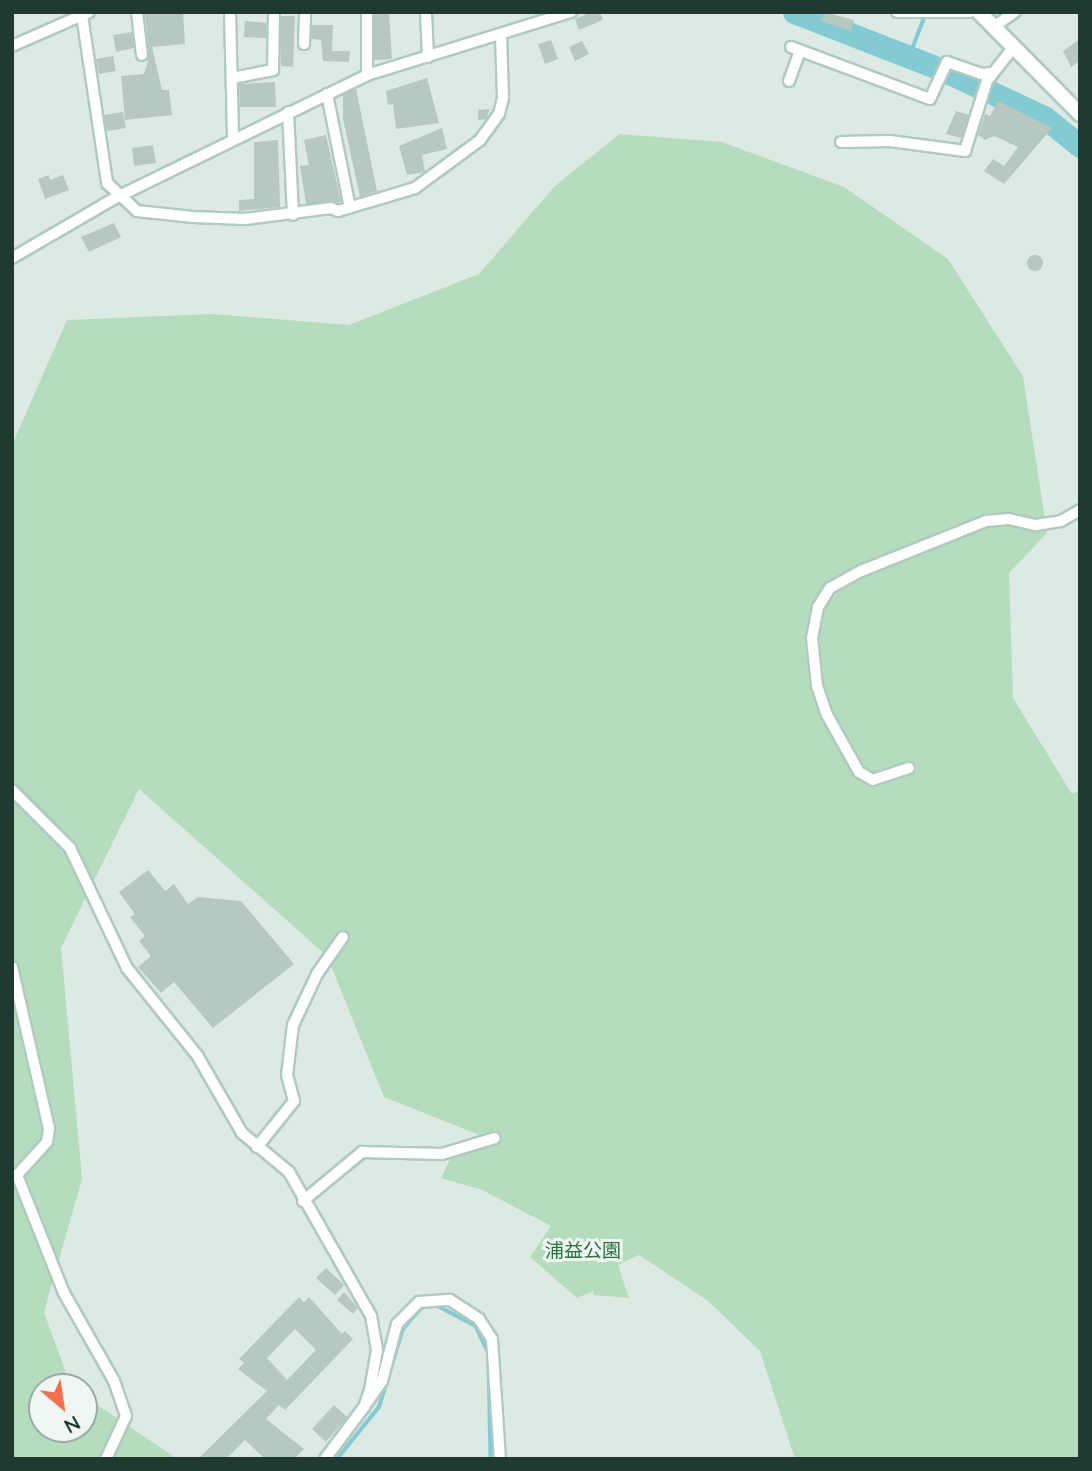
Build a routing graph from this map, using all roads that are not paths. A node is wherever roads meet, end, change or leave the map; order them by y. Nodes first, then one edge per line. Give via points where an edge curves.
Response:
1 (137, 12) edge
2 (230, 12) edge
3 (274, 12) edge
4 (305, 12) edge
5 (367, 12) edge
6 (426, 12) edge
7 (571, 12) edge
8 (897, 12) edge
9 (971, 12) edge
10 (979, 12) edge
11 (1015, 12) edge
12 (923, 13) edge
13 (80, 14) edge
14 (542, 17) edge
15 (992, 29) junction
16 (501, 36) junction
17 (304, 44) dead end
18 (12, 46) edge
19 (1012, 49) junction
20 (142, 55) dead end
21 (428, 57) junction
22 (367, 75) junction
23 (989, 77) junction
24 (232, 78) junction
25 (789, 81) dead end
26 (327, 94) junction
27 (288, 112) junction
28 (1080, 114) edge
29 (233, 137) junction
30 (841, 142) dead end
31 (117, 197) junction
32 (350, 208) junction
33 (293, 215) junction
34 (12, 257) edge
35 (1080, 510) edge
36 (909, 768) dead end
37 (12, 790) edge
38 (343, 937) dead end
39 (12, 967) edge
40 (495, 1138) dead end
41 (257, 1147) junction
42 (303, 1201) junction
43 (363, 1407) junction
44 (106, 1459) edge
45 (325, 1459) edge
46 (500, 1459) edge

1 - 20 street
2 - 24 street
3 - 24 street via 273,70
4 - 17 street
5 - 22 street
6 - 21 street
7 - 14 street
8 - 12 street
9 - 12 street
10 - 15 main road
11 - 15 street
13 - 18 street
13 - 31 street via 107,183
14 - 16 street
15 - 19 main road
16 - 21 street
16 - 32 street via 503,98 490,129 415,188
19 - 23 street
19 - 28 main road
21 - 22 street
22 - 26 street
23 - 25 street via 944,69 930,99 795,49
23 - 30 street via 965,151 890,141
24 - 29 street
26 - 27 street
26 - 32 street
27 - 29 street
27 - 33 street
29 - 31 street
31 - 33 street via 137,211 159,214 245,219
31 - 34 street
32 - 33 street
35 - 36 street via 1061,521 1036,525 1009,519 986,521 830,588 818,607 812,638 817,686 827,715 859,772 873,780
37 - 41 street via 70,848 127,968 197,1055 242,1133
38 - 41 street via 311,985 293,1025 287,1074 294,1101
39 - 44 street via 49,1128 47,1142 18,1175 64,1293 114,1381 126,1416
40 - 42 street via 442,1154 362,1153
41 - 42 street via 283,1163
42 - 43 street via 377,1332 375,1371
43 - 45 street
43 - 46 street via 382,1381 397,1324 419,1302 450,1300 479,1319 492,1339

